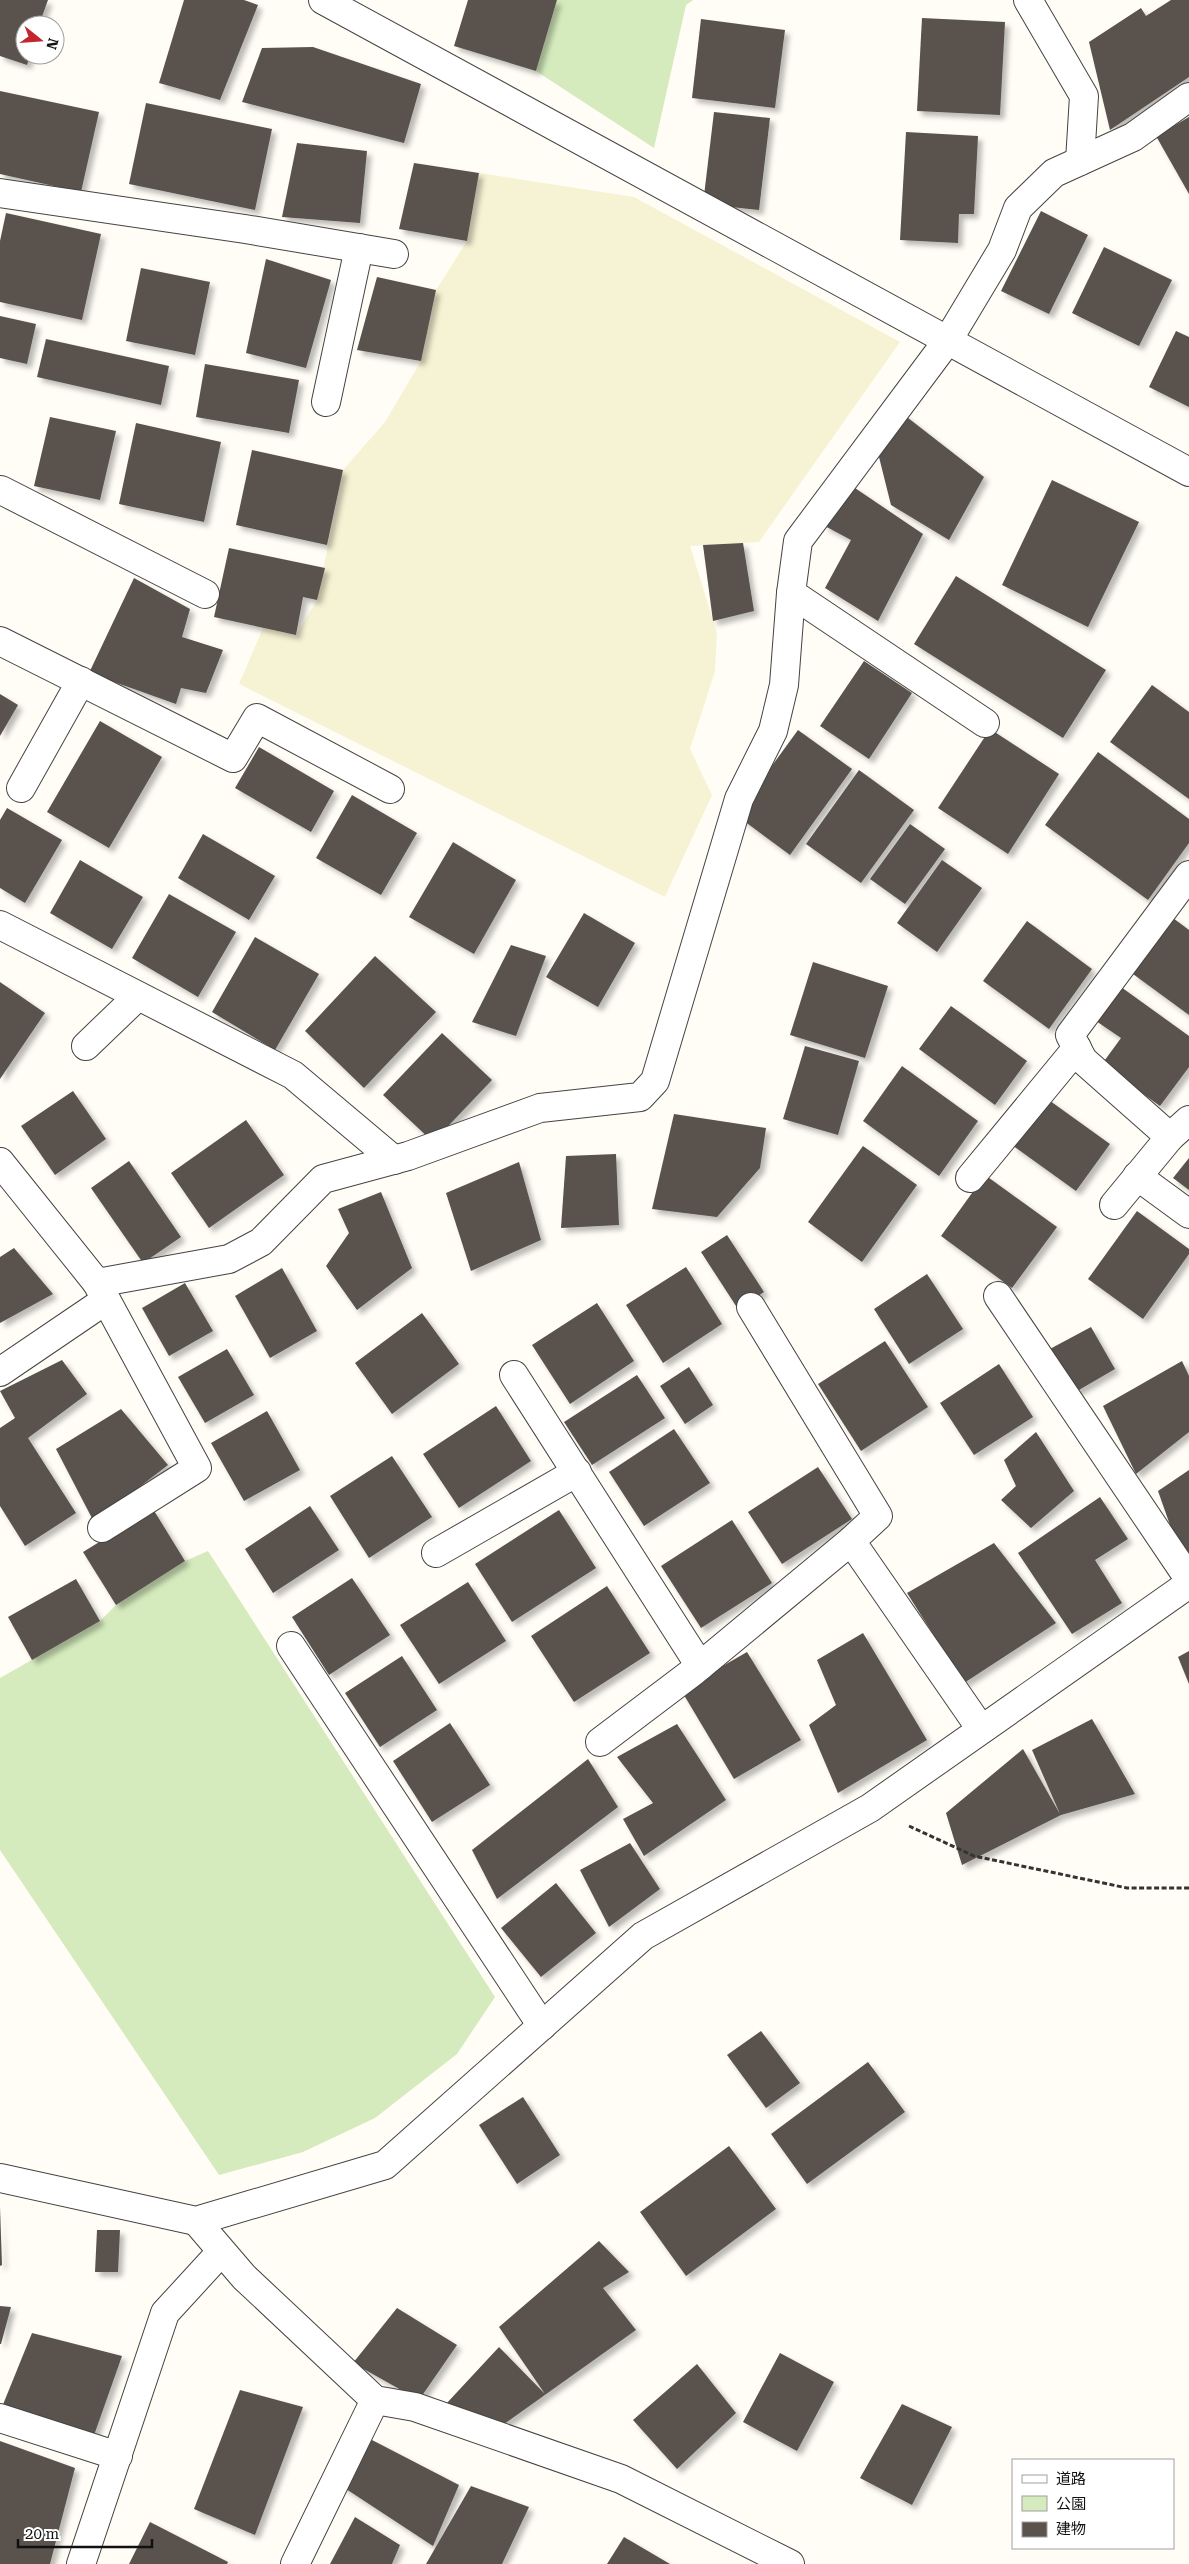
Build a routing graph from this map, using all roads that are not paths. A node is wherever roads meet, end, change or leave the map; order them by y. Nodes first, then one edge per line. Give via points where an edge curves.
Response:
1 (323, 0) edge
2 (1028, 0) edge
3 (1189, 96) edge
4 (1080, 161) junction
5 (0, 193) edge
6 (359, 248) junction
7 (394, 254) dead end
8 (948, 340) junction
9 (326, 402) dead end
10 (1189, 472) edge
11 (0, 490) edge
12 (791, 592) junction
13 (205, 594) dead end
14 (0, 641) edge
15 (81, 681) junction
16 (985, 723) dead end
17 (21, 788) dead end
18 (390, 789) dead end
19 (1189, 875) edge
20 (0, 925) edge
21 (138, 996) junction
22 (86, 1046) dead end
23 (1077, 1048) junction
24 (1180, 1128) edge
25 (394, 1160) junction
26 (1, 1166) edge
27 (1137, 1176) junction
28 (970, 1178) dead end
29 (1114, 1205) dead end
30 (1189, 1214) edge
31 (101, 1292) junction
32 (998, 1296) dead end
33 (751, 1307) dead end
34 (0, 1372) edge
35 (514, 1375) dead end
36 (577, 1472) junction
37 (102, 1528) dead end
38 (851, 1541) junction
39 (436, 1553) dead end
40 (1189, 1579) edge
41 (1189, 1584) edge
42 (291, 1646) dead end
43 (700, 1666) junction
44 (981, 1729) junction
45 (600, 1742) dead end
46 (542, 2026) junction
47 (0, 2178) edge
48 (196, 2221) junction
49 (221, 2252) junction
50 (375, 2400) junction
51 (0, 2418) edge
52 (118, 2456) junction
53 (81, 2564) edge
54 (295, 2564) edge
55 (790, 2564) edge

1 - 8 street
2 - 4 street via 1084,96
3 - 4 street via 1133,137
4 - 8 street via 1054,174 1018,208 1002,250
5 - 6 street
6 - 7 street
6 - 9 street
8 - 10 street
8 - 12 street via 798,541
11 - 13 street
12 - 16 street
12 - 25 street via 784,685 773,731 739,799 655,1082 640,1097 540,1108
14 - 15 street
15 - 17 street
15 - 18 street via 233,758 256,718
19 - 23 street via 1070,1035
20 - 21 street
21 - 22 street
21 - 25 street via 293,1074
23 - 24 street via 1083,1060
23 - 28 street
24 - 27 street
25 - 31 street via 323,1179 261,1242 229,1260
26 - 31 street
27 - 29 street
27 - 30 street
31 - 34 street
31 - 37 street via 197,1468
32 - 40 street
33 - 38 street via 878,1516
35 - 36 street
36 - 39 street
36 - 43 street
38 - 43 street
38 - 44 street
41 - 44 street
42 - 46 street
43 - 45 street
44 - 46 street via 870,1808 643,1936
46 - 48 street via 385,2165
47 - 48 street
48 - 49 street
49 - 50 street
49 - 52 street via 165,2313
50 - 54 street
50 - 55 street via 415,2407 621,2479
51 - 52 street
52 - 53 street

